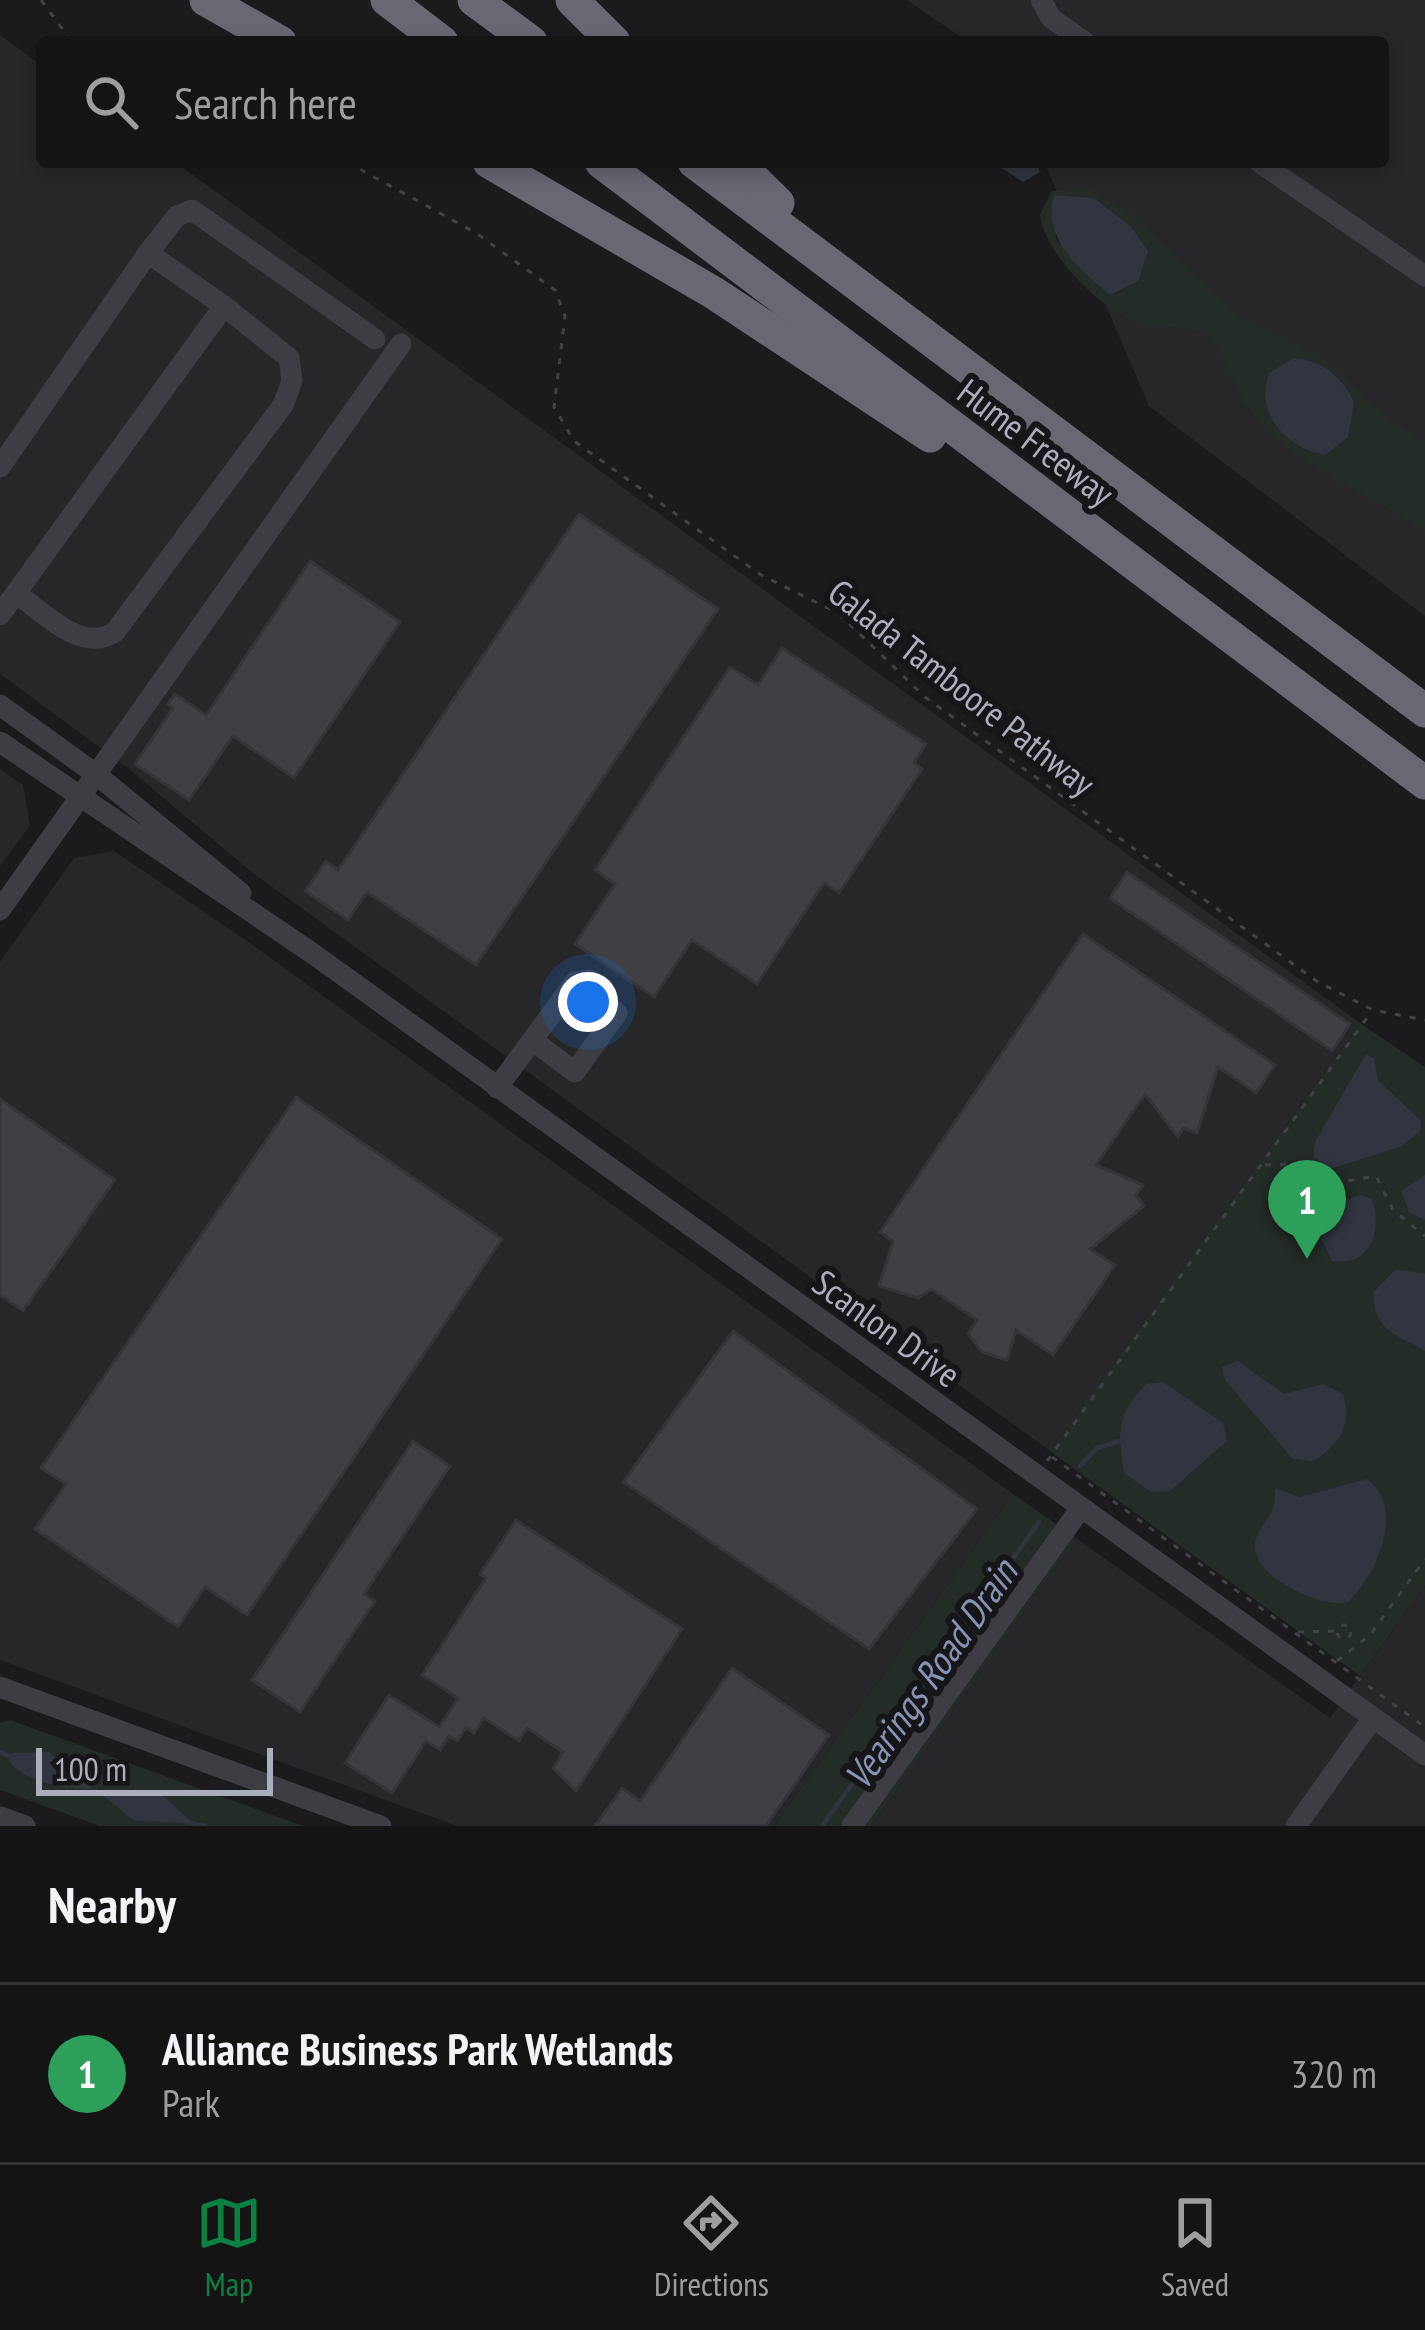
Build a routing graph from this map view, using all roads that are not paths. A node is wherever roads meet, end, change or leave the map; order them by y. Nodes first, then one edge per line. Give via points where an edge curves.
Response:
1 (386, 0) edge
2 (474, 0) edge
3 (572, 0) edge
4 (1041, 0) edge
5 (208, 1) edge
6 (269, 36) edge
7 (434, 36) edge
8 (523, 36) edge
9 (608, 36) edge
10 (1077, 36) edge
11 (498, 168) edge
12 (609, 168) edge
13 (702, 168) edge
14 (742, 168) edge
15 (1268, 168) edge
16 (148, 253) junction
17 (1425, 276) edge
18 (871, 292) junction
19 (224, 306) junction
20 (375, 339) dead end
21 (401, 344) dead end
22 (0, 467) edge
23 (1144, 572) junction
24 (16, 593) junction
25 (0, 615) edge
26 (0, 705) edge
27 (1425, 712) edge
28 (0, 742) edge
29 (98, 775) junction
30 (1425, 783) edge
31 (80, 800) junction
32 (0, 910) edge
33 (312, 953) junction
34 (532, 1040) dead end
35 (497, 1088) junction
36 (1081, 1508) junction
37 (0, 1687) edge
38 (1373, 1718) junction
39 (1425, 1755) edge
40 (0, 1817) edge
41 (26, 1826) edge
42 (382, 1826) edge
43 (852, 1826) edge
44 (1296, 1826) edge

1 - 7 highway
2 - 8 highway
3 - 9 highway
4 - 10 street
5 - 6 highway
11 - 23 highway via 714,293
12 - 23 highway, Hume Freeway
13 - 18 highway, Hume Freeway
14 - 18 highway
15 - 17 street
16 - 19 street
16 - 20 street via 177,216 192,210
16 - 22 street
18 - 27 highway, Hume Freeway
19 - 24 street
19 - 24 street via 289,358 288,395 269,424 115,632 98,640 78,636
21 - 29 street
23 - 30 highway, Hume Freeway
24 - 25 street
26 - 29 street, Scanlon Drive
28 - 31 street, Scanlon Drive
29 - 31 street
29 - 33 street, Scanlon Drive
31 - 32 street
31 - 33 street, Scanlon Drive
33 - 35 street, Scanlon Drive
34 - 35 street
35 - 36 street, Scanlon Drive
36 - 38 street, Scanlon Drive
36 - 43 street
37 - 42 street
38 - 39 street, Scanlon Drive
38 - 44 street
40 - 41 street

